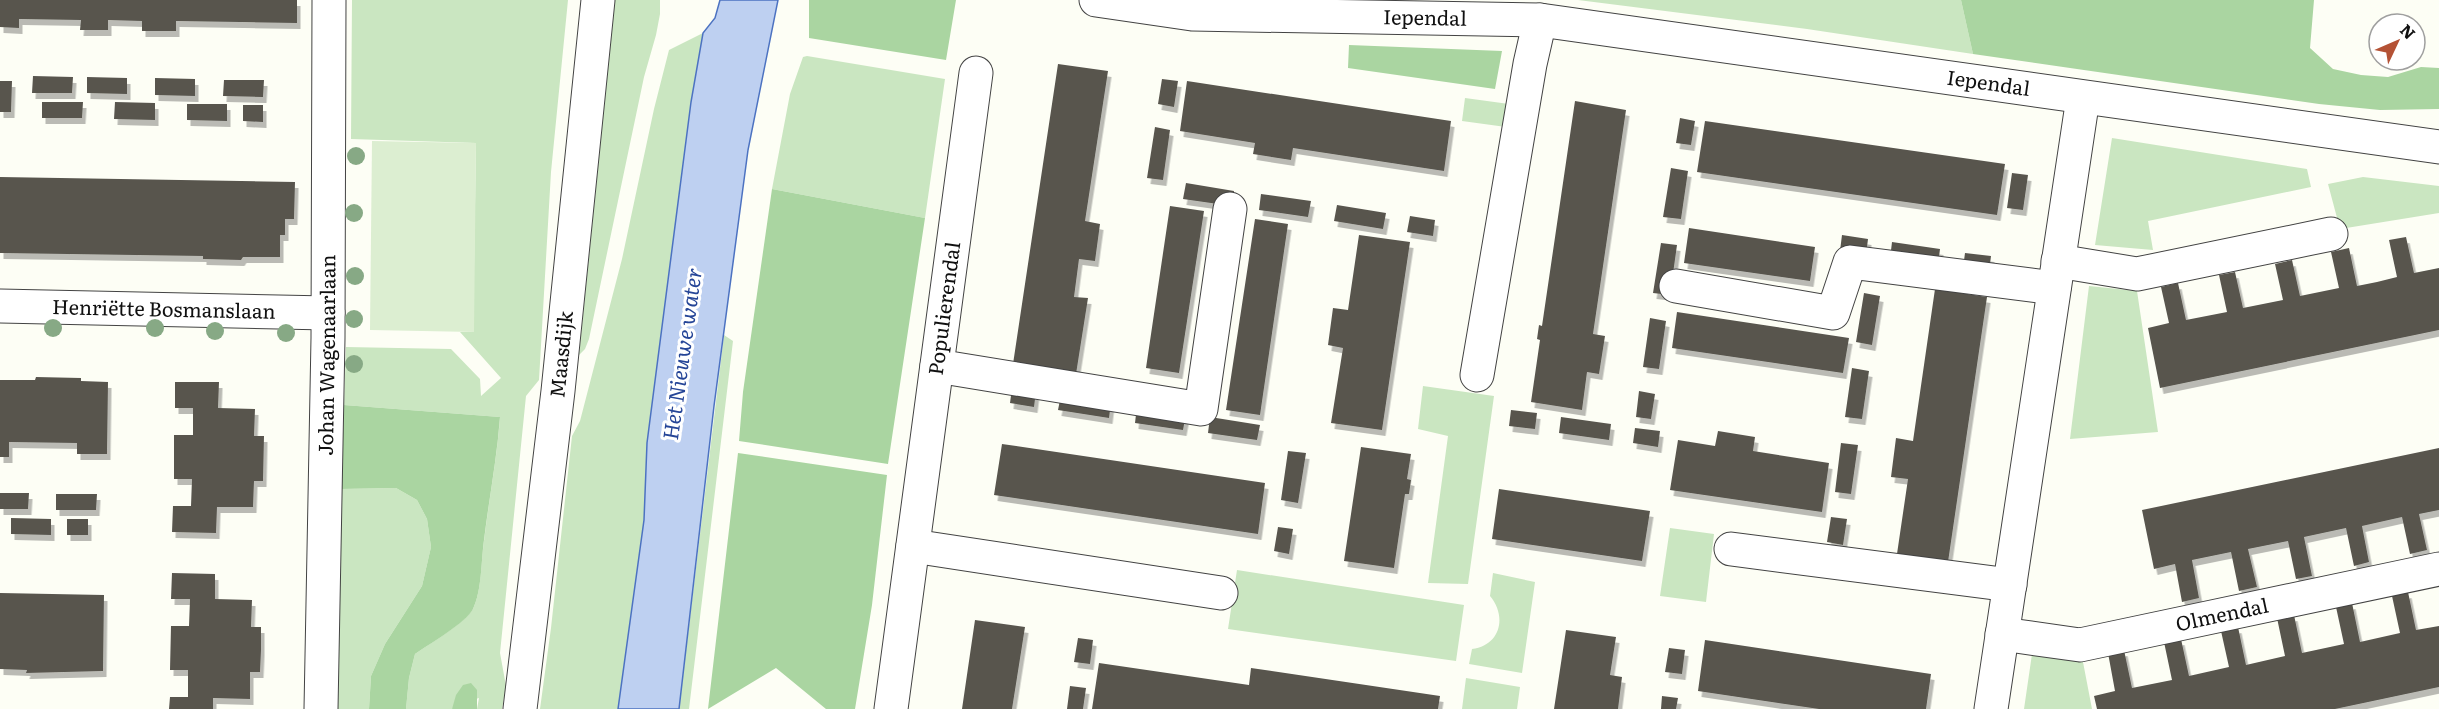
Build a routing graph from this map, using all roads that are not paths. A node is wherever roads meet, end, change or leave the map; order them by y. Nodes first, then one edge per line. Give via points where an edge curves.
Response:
1 (329, 0) edge
2 (598, 0) edge
3 (1096, 0) edge
4 (1540, 20) junction
5 (976, 73) dead end
6 (2083, 99) junction
7 (2439, 147) edge
8 (1230, 209) dead end
9 (2331, 234) dead end
10 (2056, 274) junction
11 (1676, 286) dead end
12 (0, 306) edge
13 (328, 313) junction
14 (937, 366) junction
15 (1477, 375) dead end
16 (913, 546) junction
17 (1731, 549) dead end
18 (2439, 569) edge
19 (2010, 585) junction
20 (1221, 593) dead end
21 (2002, 634) junction
22 (321, 709) edge
23 (520, 709) edge
24 (891, 709) edge
25 (1991, 709) edge

1 - 13 street, Johan Wagenaarlaan
2 - 23 street, Maasdijk
3 - 4 street, Iependal via 1192,14
4 - 6 street, Iependal
4 - 15 street
5 - 14 street, Populierendal
6 - 7 street, Iependal
6 - 10 street
8 - 14 street via 1201,408
9 - 10 street via 2137,273
10 - 11 street via 1850,262 1833,313
10 - 19 street
12 - 13 street, Henriëtte Bosmanslaan
13 - 22 street, Johan Wagenaarlaan
14 - 16 street, Populierendal
16 - 20 street
16 - 24 street, Populierendal
17 - 19 street
18 - 21 street, Olmendal via 2079,645
19 - 21 street
21 - 25 street

